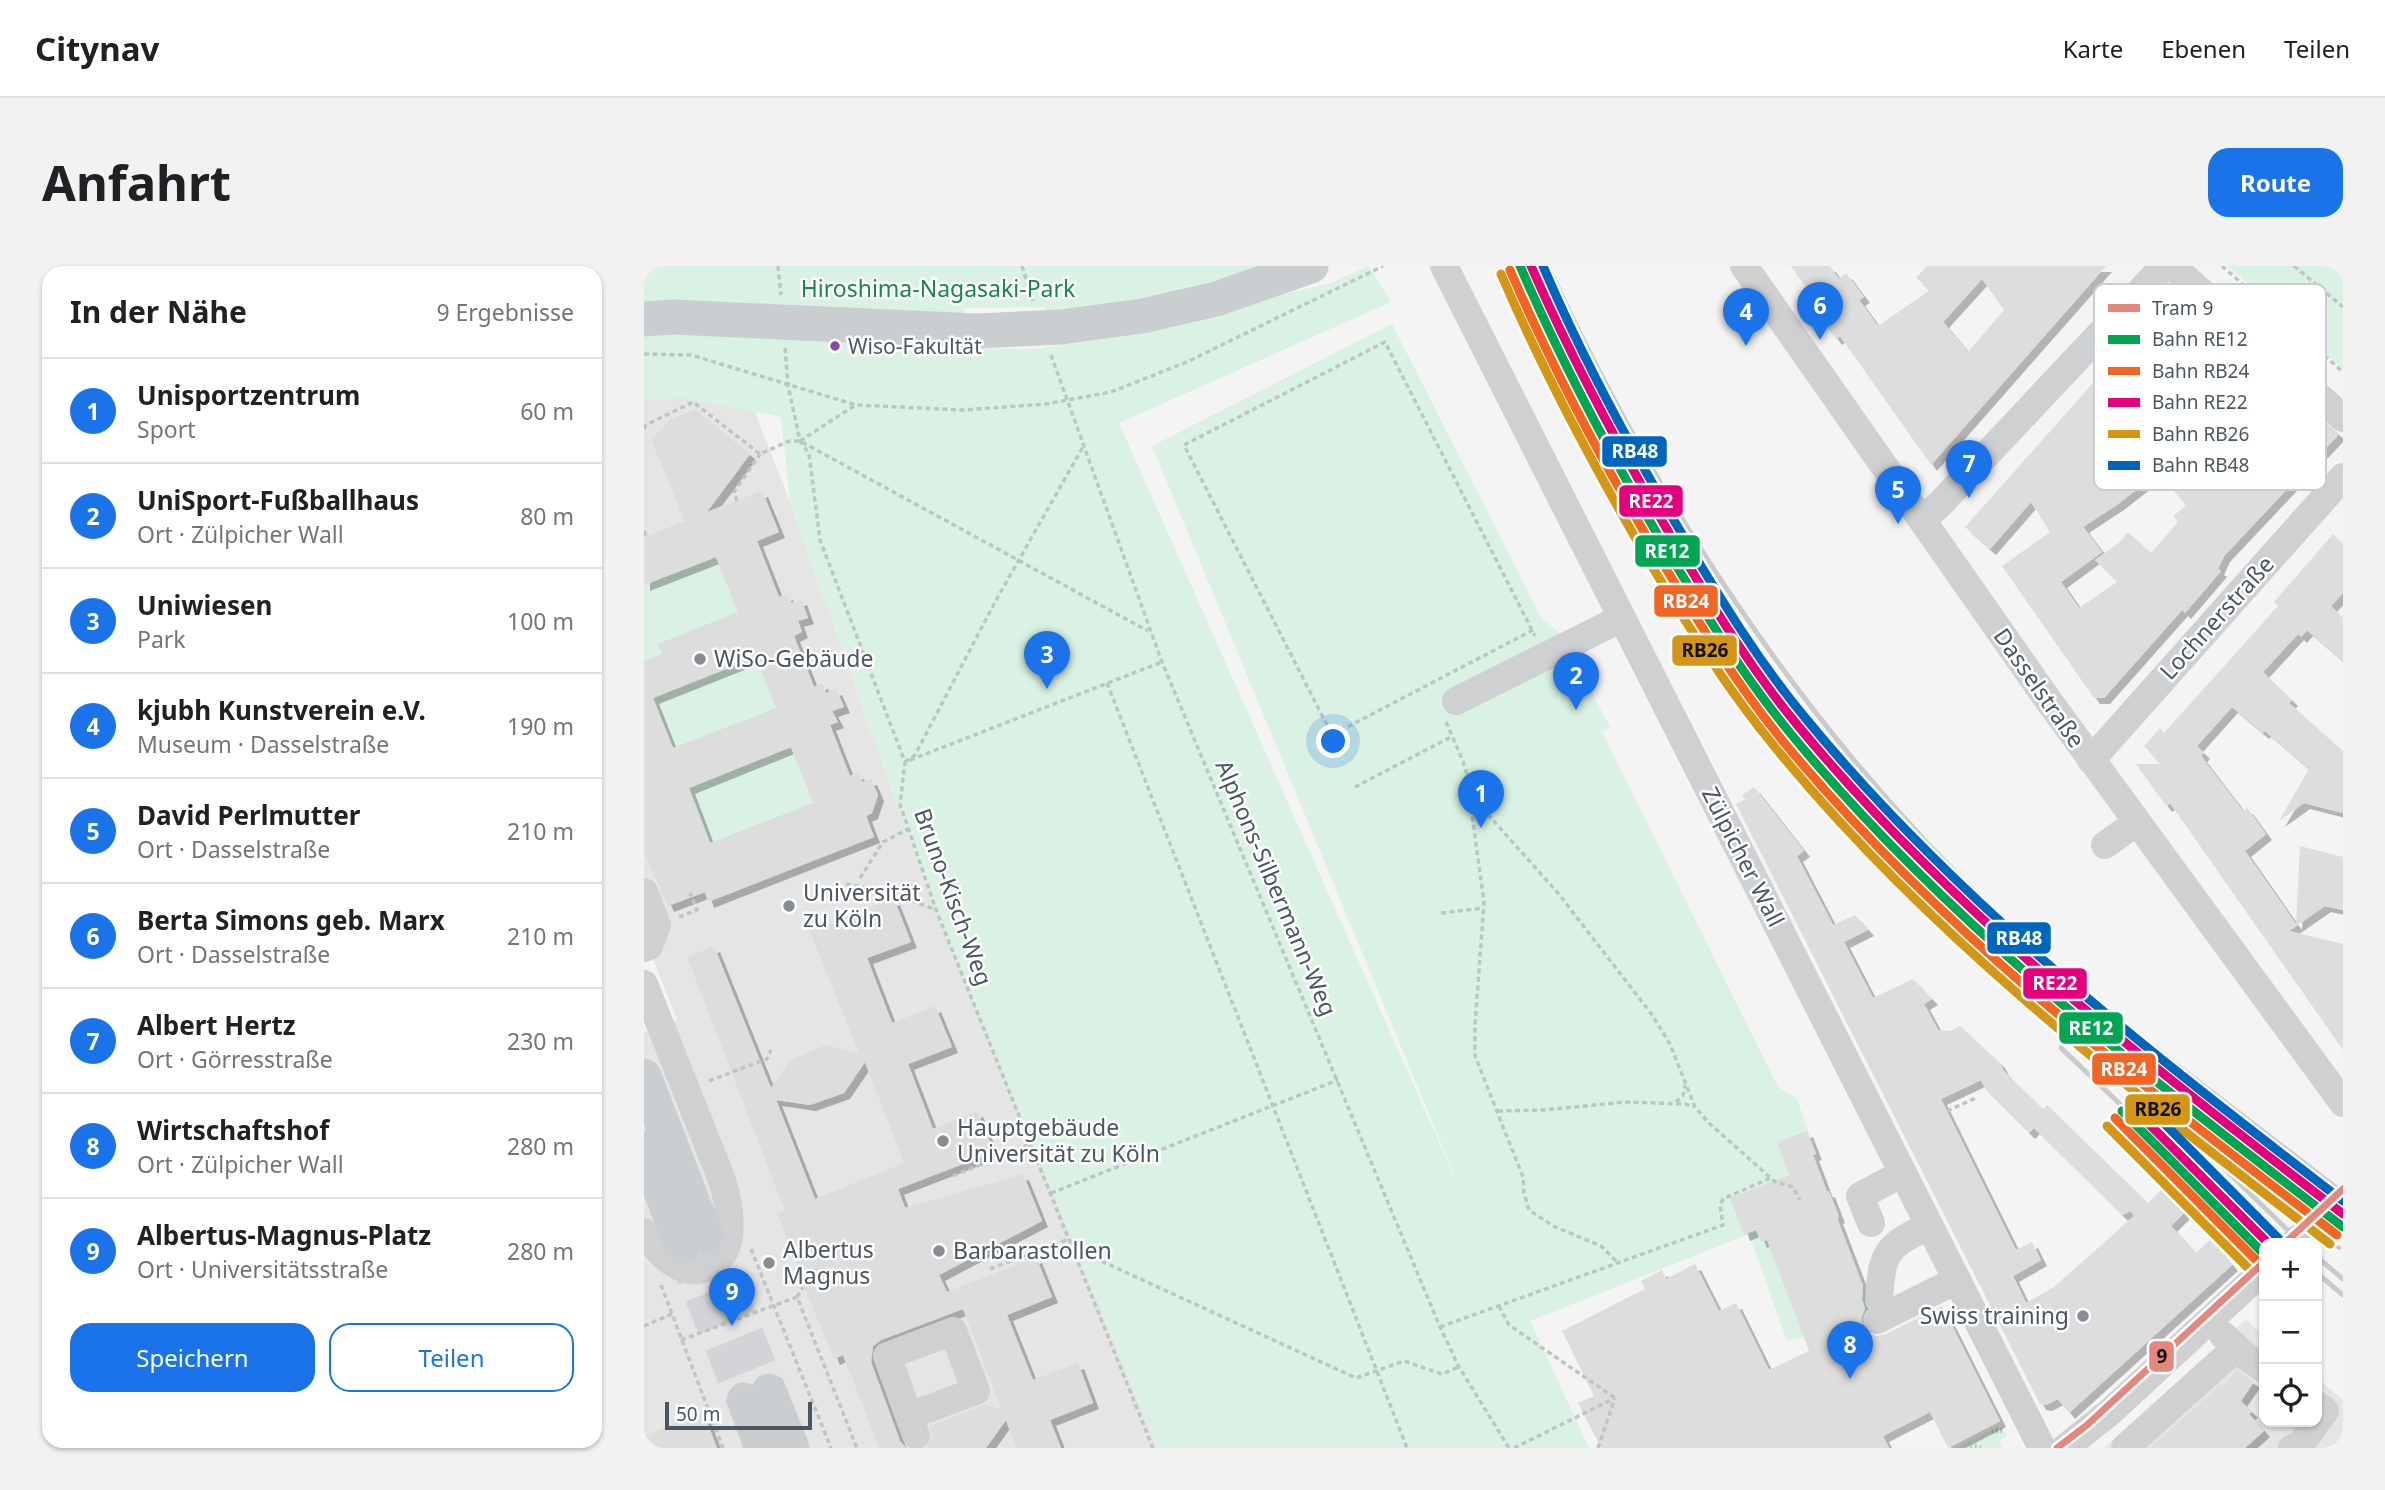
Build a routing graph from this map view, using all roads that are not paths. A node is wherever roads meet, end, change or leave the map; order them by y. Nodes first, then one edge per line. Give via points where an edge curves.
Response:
1 (1311, 266) edge
2 (1444, 266) edge
3 (1744, 266) edge
4 (2164, 266) edge
5 (2172, 266) edge
6 (2147, 284) edge
7 (2192, 284) edge
8 (644, 319) edge
9 (2094, 340) edge
10 (2326, 403) edge
11 (2343, 418) edge
12 (2343, 477) edge
13 (1922, 520) junction
14 (1622, 618) junction
15 (1456, 701) road end
16 (2091, 760) junction
17 (2137, 822) junction
18 (2105, 845) dead end
19 (644, 891) edge
20 (644, 948) edge
21 (644, 984) edge
22 (644, 1076) edge
23 (2341, 1098) edge
24 (644, 1148) edge
25 (1903, 1173) junction
26 (2343, 1198) edge
27 (1871, 1223) dead end
28 (1930, 1226) junction
29 (644, 1232) edge
30 (2299, 1238) edge
31 (2259, 1275) edge
32 (1957, 1280) junction
33 (2208, 1321) junction
34 (2250, 1364) edge
35 (2313, 1427) edge
36 (2075, 1445) edge
37 (762, 1448) edge
38 (792, 1448) edge
39 (2042, 1448) edge
40 (2125, 1448) edge
41 (2292, 1448) edge

1 - 8 main road via 1216,299 1142,316 1042,328 976,331
2 - 14 street, Zülpicher Wall
3 - 13 street, Dasselstraße
4 - 6 street
5 - 7 street
9 - 13 street
10 - 11 street
12 - 16 street, Lochnerstraße
13 - 16 street, Dasselstraße
14 - 15 street
14 - 25 street, Zülpicher Wall
16 - 17 street, Dasselstraße
17 - 18 street
17 - 23 street, Dasselstraße
19 - 20 street via 657,925
21 - 29 street via 722,1180 729,1239 722,1255 708,1267 682,1268
22 - 24 main road via 694,1241
25 - 27 street via 1860,1196
25 - 28 street, Zülpicher Wall
26 - 30 street
28 - 32 street, Zülpicher Wall
28 - 32 street via 1900,1239 1887,1253 1878,1310
31 - 33 street
32 - 39 street, Zülpicher Wall
33 - 34 street
33 - 36 street
34 - 40 street
35 - 41 street
37 - 38 main road via 757,1396

